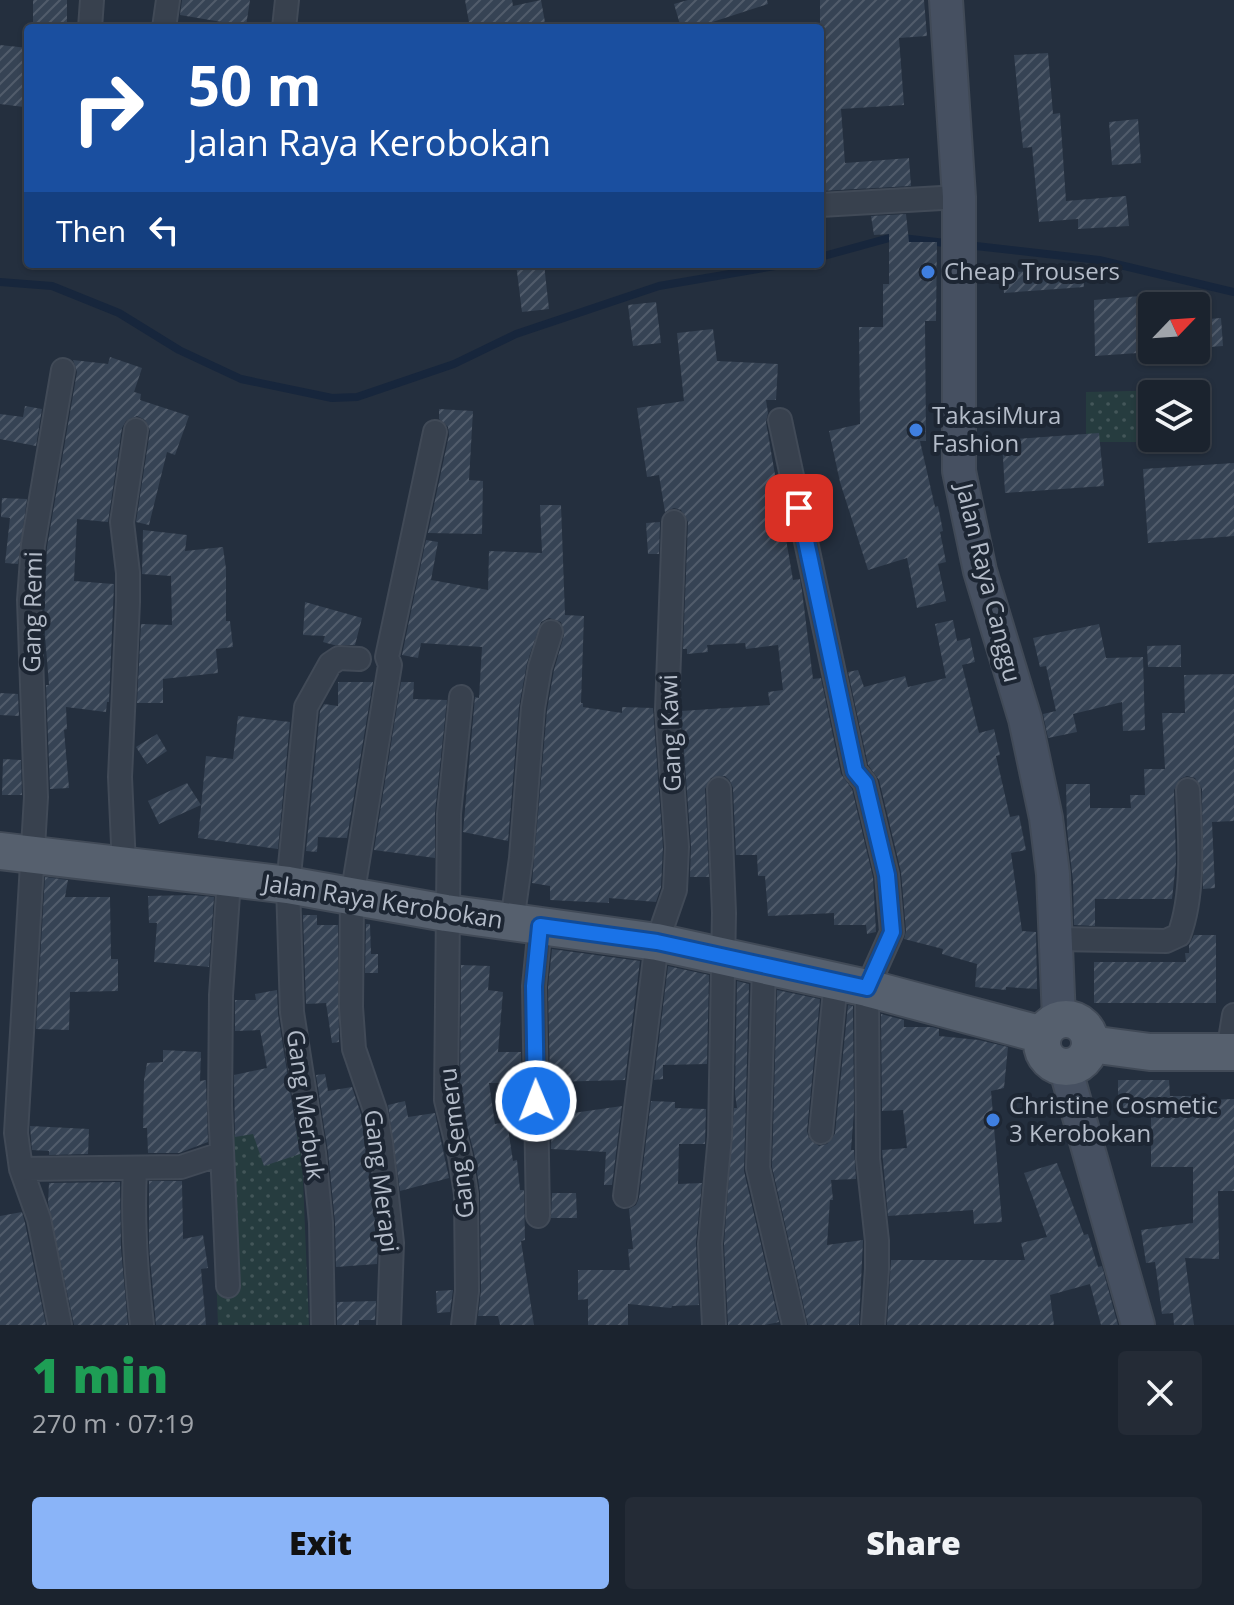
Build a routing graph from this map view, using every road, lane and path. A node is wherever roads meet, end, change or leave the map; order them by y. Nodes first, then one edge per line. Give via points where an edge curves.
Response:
1 (92, 0) edge
2 (168, 0) edge
3 (287, 0) edge
4 (946, 0) edge
5 (90, 24) edge
6 (165, 24) edge
7 (284, 24) edge
8 (959, 197) junction
9 (824, 205) edge
10 (63, 370) dead end
11 (780, 420) dead end
12 (136, 430) dead end
13 (435, 432) dead end
14 (674, 522) dead end
15 (551, 632) dead end
16 (359, 659) dead end
17 (461, 697) dead end
18 (719, 789) dead end
19 (1188, 790) dead end
20 (22, 845) edge
21 (124, 866) junction
22 (229, 880) junction
23 (288, 885) junction
24 (352, 897) junction
25 (446, 913) junction
26 (526, 924) junction
27 (1057, 939) junction
28 (657, 942) junction
29 (722, 956) junction
30 (764, 966) junction
31 (852, 985) junction
32 (1234, 1015) edge
33 (1051, 1027) junction
34 (1231, 1052) edge
35 (1077, 1055) junction
36 (821, 1132) dead end
37 (221, 1154) junction
38 (21, 1169) junction
39 (135, 1170) junction
40 (625, 1196) dead end
41 (538, 1216) dead end
42 (228, 1286) dead end
43 (60, 1325) edge
44 (142, 1325) edge
45 (323, 1325) edge
46 (389, 1325) edge
47 (463, 1325) edge
48 (714, 1325) edge
49 (794, 1325) edge
50 (873, 1325) edge
51 (1138, 1325) edge

1 - 5 street
2 - 6 street
3 - 7 street
4 - 8 main road, Jalan Raya Canggu
8 - 9 street
8 - 27 main road, Jalan Raya Canggu via 959,471 1046,818
10 - 20 street, Gang Remi via 33,545 29,600 36,797
11 - 31 street via 855,771 865,783 887,875 892,932
12 - 21 street via 122,522 128,573 120,786
13 - 24 street, Gang Merapi via 387,657
14 - 28 street, Gang Kawi via 667,700 677,847 675,890
15 - 26 street via 535,700 521,858
16 - 23 street, Gang Merbuk via 339,658 306,707
17 - 25 street, Gang Semeru
18 - 29 street
19 - 27 street via 1187,903 1179,935 1166,941
20 - 21 main road, Jalan Raya Kerobokan
20 - 38 street, Gang Remi via 16,1133
21 - 22 main road, Jalan Raya Kerobokan
22 - 23 main road, Jalan Raya Kerobokan
22 - 37 street via 221,995
23 - 24 main road, Jalan Raya Kerobokan
23 - 45 street, Gang Merbuk via 292,1012 321,1223
24 - 25 main road, Jalan Raya Kerobokan
24 - 46 street, Gang Merapi via 354,1049 381,1143 392,1243
25 - 26 main road, Jalan Raya Kerobokan
25 - 47 street, Gang Semeru via 446,1100 466,1194
26 - 28 main road, Jalan Raya Kerobokan
26 - 41 street via 534,986
27 - 33 main road, Jalan Raya Canggu
28 - 29 main road, Jalan Raya Kerobokan
28 - 40 street, Gang Kawi
29 - 30 main road, Jalan Raya Kerobokan
29 - 48 street via 720,1136 710,1244
30 - 31 main road, Jalan Raya Kerobokan
30 - 49 street via 758,1168
31 - 33 main road, Jalan Raya Kerobokan
31 - 36 street
31 - 50 street via 877,1241
32 - 34 street
33 - 35 main road via 1044,1052 1056,1065
34 - 35 main road
35 - 51 main road
37 - 39 street via 181,1167
37 - 42 street
38 - 39 street
38 - 43 street, Gang Remi via 39,1219
39 - 44 street via 132,1212

